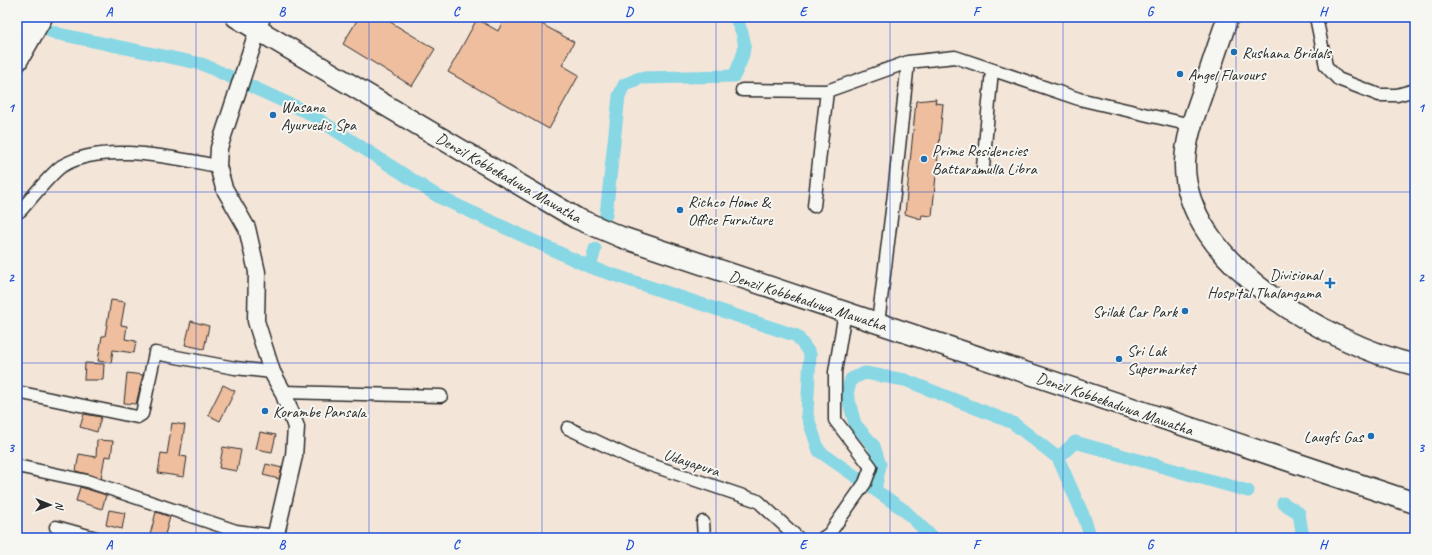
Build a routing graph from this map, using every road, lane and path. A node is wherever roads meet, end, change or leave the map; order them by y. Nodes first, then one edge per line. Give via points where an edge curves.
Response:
1 (22, 17) edge
2 (42, 17) edge
3 (236, 17) edge
4 (1228, 17) edge
5 (1316, 17) edge
6 (261, 23) edge
7 (17, 25) edge
8 (19, 58) edge
9 (908, 62) junction
10 (992, 70) junction
11 (742, 90) dead end
12 (1415, 90) edge
13 (827, 91) junction
14 (1191, 125) junction
15 (218, 166) junction
16 (983, 167) dead end
17 (814, 206) dead end
18 (20, 211) dead end
19 (844, 312) junction
20 (878, 323) junction
21 (1415, 365) edge
22 (272, 372) junction
23 (17, 392) edge
24 (283, 392) junction
25 (441, 396) dead end
26 (568, 428) dead end
27 (17, 466) edge
28 (1415, 503) edge
29 (703, 522) dead end
30 (56, 527) dead end
31 (275, 537) edge
32 (828, 537) edge
33 (96, 538) edge
34 (704, 538) edge
35 (798, 538) edge

1 - 7 main road
2 - 8 main road
3 - 6 main road, Denzil Kobbekaduwa Mawatha
4 - 14 main road
5 - 12 street via 1326,66 1338,79 1379,95 1397,95
6 - 15 street via 219,148
6 - 19 main road, Denzil Kobbekaduwa Mawatha via 576,218 621,237
9 - 10 street via 955,57
9 - 13 street
9 - 20 street
10 - 14 street via 1079,99
10 - 16 street
11 - 13 street
13 - 17 street
14 - 21 main road via 1185,162 1191,199 1205,231 1229,260 1263,290 1312,322 1388,358
15 - 18 street via 156,155 118,152 78,159 61,167
15 - 22 street via 224,188 247,228 257,272 256,321
19 - 20 main road, Denzil Kobbekaduwa Mawatha
19 - 32 street via 835,372 835,420 871,467 865,483
20 - 28 main road, Denzil Kobbekaduwa Mawatha
22 - 23 street via 155,353 142,414 137,417
22 - 24 street
24 - 25 street
24 - 31 street via 296,427 294,456
26 - 35 street, Udayapura via 636,460 758,501
27 - 31 street via 87,481 236,531
29 - 34 street
30 - 33 street

